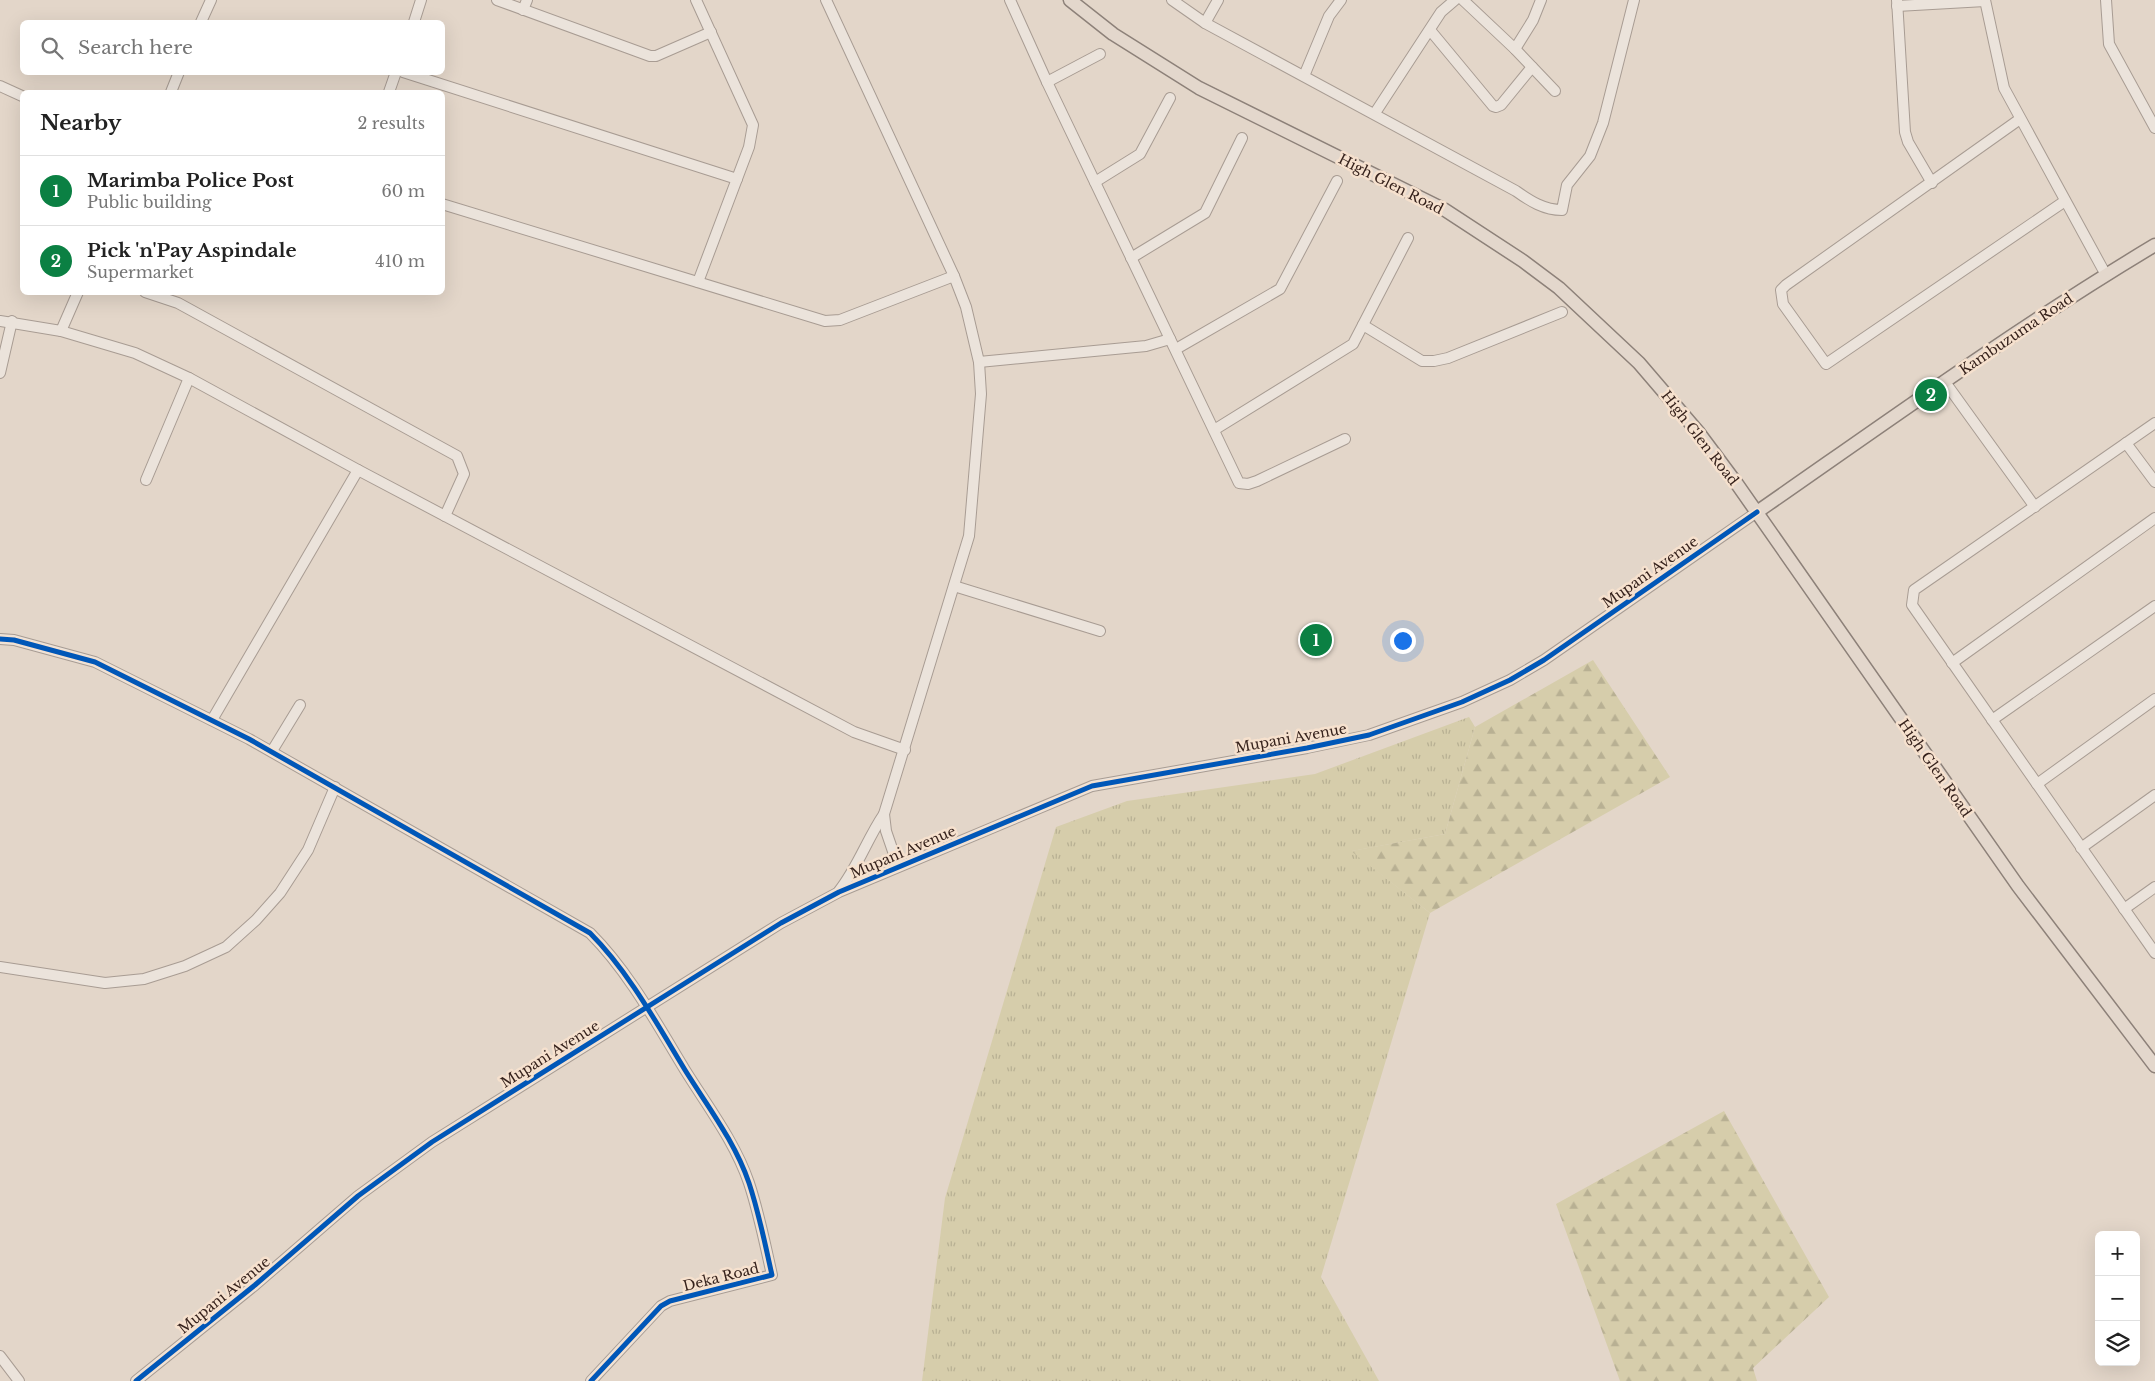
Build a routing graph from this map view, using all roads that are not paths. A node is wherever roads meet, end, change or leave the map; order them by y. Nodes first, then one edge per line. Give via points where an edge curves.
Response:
1 (211, 0) edge
2 (421, 0) edge
3 (497, 0) edge
4 (696, 0) edge
5 (826, 0) edge
6 (1010, 0) edge
7 (1070, 0) edge
8 (1172, 0) edge
9 (1218, 0) edge
10 (1340, 0) edge
11 (1455, 0) edge
12 (1463, 0) edge
13 (1541, 0) edge
14 (1634, 0) edge
15 (1985, 0) edge
16 (2106, 0) edge
17 (1897, 3) edge
18 (525, 5) edge
19 (203, 20) edge
20 (415, 20) edge
21 (1204, 23) junction
22 (1430, 30) junction
23 (711, 32) junction
24 (1515, 48) junction
25 (1100, 54) dead end
26 (1532, 67) junction
27 (179, 75) edge
28 (395, 75) edge
29 (412, 75) edge
30 (1304, 76) junction
31 (1047, 82) junction
32 (0, 86) edge
33 (172, 90) edge
34 (390, 90) edge
35 (1555, 91) dead end
36 (20, 95) edge
37 (1170, 98) dead end
38 (1375, 113) junction
39 (2020, 119) junction
40 (2155, 128) edge
41 (1242, 138) dead end
42 (737, 179) junction
43 (1095, 182) junction
44 (1337, 182) dead end
45 (1932, 183) junction
46 (2065, 201) junction
47 (445, 205) edge
48 (1408, 238) dead end
49 (2155, 246) edge
50 (1131, 258) junction
51 (2106, 275) junction
52 (954, 276) junction
53 (698, 282) junction
54 (77, 295) edge
55 (154, 295) edge
56 (1562, 312) dead end
57 (0, 321) edge
58 (12, 321) junction
59 (1363, 325) junction
60 (61, 331) junction
61 (1173, 344) junction
62 (979, 362) junction
63 (0, 373) edge
64 (189, 378) junction
65 (1945, 382) junction
66 (2155, 424) edge
67 (1214, 430) junction
68 (1345, 439) dead end
69 (2126, 443) junction
70 (358, 470) junction
71 (146, 480) dead end
72 (2155, 482) edge
73 (2035, 506) junction
74 (1757, 512) junction
75 (445, 516) junction
76 (2155, 518) edge
77 (954, 586) junction
78 (2155, 606) edge
79 (1100, 631) dead end
80 (0, 639) edge
81 (1952, 662) junction
82 (2155, 700) edge
83 (300, 705) dead end
84 (212, 720) junction
85 (1992, 720) junction
86 (905, 750) junction
87 (272, 751) junction
88 (2037, 784) junction
89 (335, 787) junction
90 (2155, 795) edge
91 (884, 814) junction
92 (2081, 848) junction
93 (898, 866) junction
94 (2155, 887) edge
95 (839, 892) junction
96 (2124, 909) junction
97 (2155, 954) edge
98 (0, 967) edge
99 (646, 1007) junction
100 (2155, 1066) edge
101 (0, 1356) edge
102 (19, 1381) edge
103 (136, 1381) edge
104 (591, 1381) edge

1 - 19 street
2 - 20 street
3 - 18 street
4 - 23 street
5 - 52 street
6 - 31 street
7 - 74 main road, High Glen Road via 1113,34 1199,88 1445,210 1523,260 1559,288 1639,364 1699,433
8 - 21 street
9 - 21 street
10 - 30 street via 1329,16
11 - 22 street via 1441,12
12 - 24 street
13 - 24 street
14 - 38 street via 1603,123 1590,156 1568,185 1562,210 1551,210 1529,200
15 - 17 street
15 - 39 street via 2004,88
16 - 40 street via 2109,44
17 - 45 street via 1905,132
18 - 23 street via 650,56
21 - 30 street
22 - 26 street via 1493,106 1501,105
22 - 38 street
23 - 42 street via 753,125
24 - 26 street
25 - 31 street
26 - 35 street
27 - 33 street
28 - 34 street
29 - 42 street
30 - 38 street
31 - 43 street
32 - 36 street
37 - 43 street via 1140,154
39 - 45 street
39 - 46 street
41 - 50 street via 1205,213
42 - 53 street
43 - 50 street
44 - 61 street via 1280,289
45 - 46 street via 1781,290 1783,304 1826,364
46 - 51 street
47 - 53 street
48 - 59 street
49 - 51 main road, Kambuzuma Road
50 - 61 street
51 - 65 main road, Kambuzuma Road
52 - 53 street via 833,321
52 - 62 street via 966,306
54 - 60 street
55 - 75 street via 178,303 457,456 464,474
56 - 59 street via 1434,362 1422,361
57 - 58 street
58 - 60 street
58 - 63 street
59 - 67 street via 1353,344
60 - 64 street via 135,353
61 - 62 street
61 - 67 street
62 - 77 street via 981,394 969,536
64 - 70 street
64 - 71 street
65 - 73 street
65 - 74 main road, Kambuzuma Road
66 - 69 street
67 - 68 street via 1240,483 1248,484
69 - 72 street
69 - 73 street
70 - 75 street
70 - 84 street
73 - 81 street via 1914,590 1912,605
74 - 93 street, Mupani Avenue via 1532,667 1462,702 1369,735 1092,786
74 - 100 main road, High Glen Road via 2018,886
75 - 86 street via 854,732
76 - 81 street
77 - 79 street
77 - 86 street
78 - 85 street
80 - 84 street via 95,662
81 - 85 street
82 - 88 street
83 - 87 street
84 - 87 street
85 - 88 street
86 - 91 street
87 - 89 street
88 - 92 street
89 - 98 street via 308,850 280,893 226,947 144,980 105,983
89 - 99 street via 590,933
90 - 92 street
91 - 93 street via 886,832
91 - 95 street via 871,833 853,873
92 - 96 street
93 - 95 street, Mupani Avenue
94 - 96 street
95 - 99 street, Mupani Avenue via 781,923
96 - 97 street
99 - 103 street, Mupani Avenue via 432,1142 358,1196
99 - 104 street, Deka Road via 734,1149 749,1182 772,1275 661,1306
101 - 102 street

